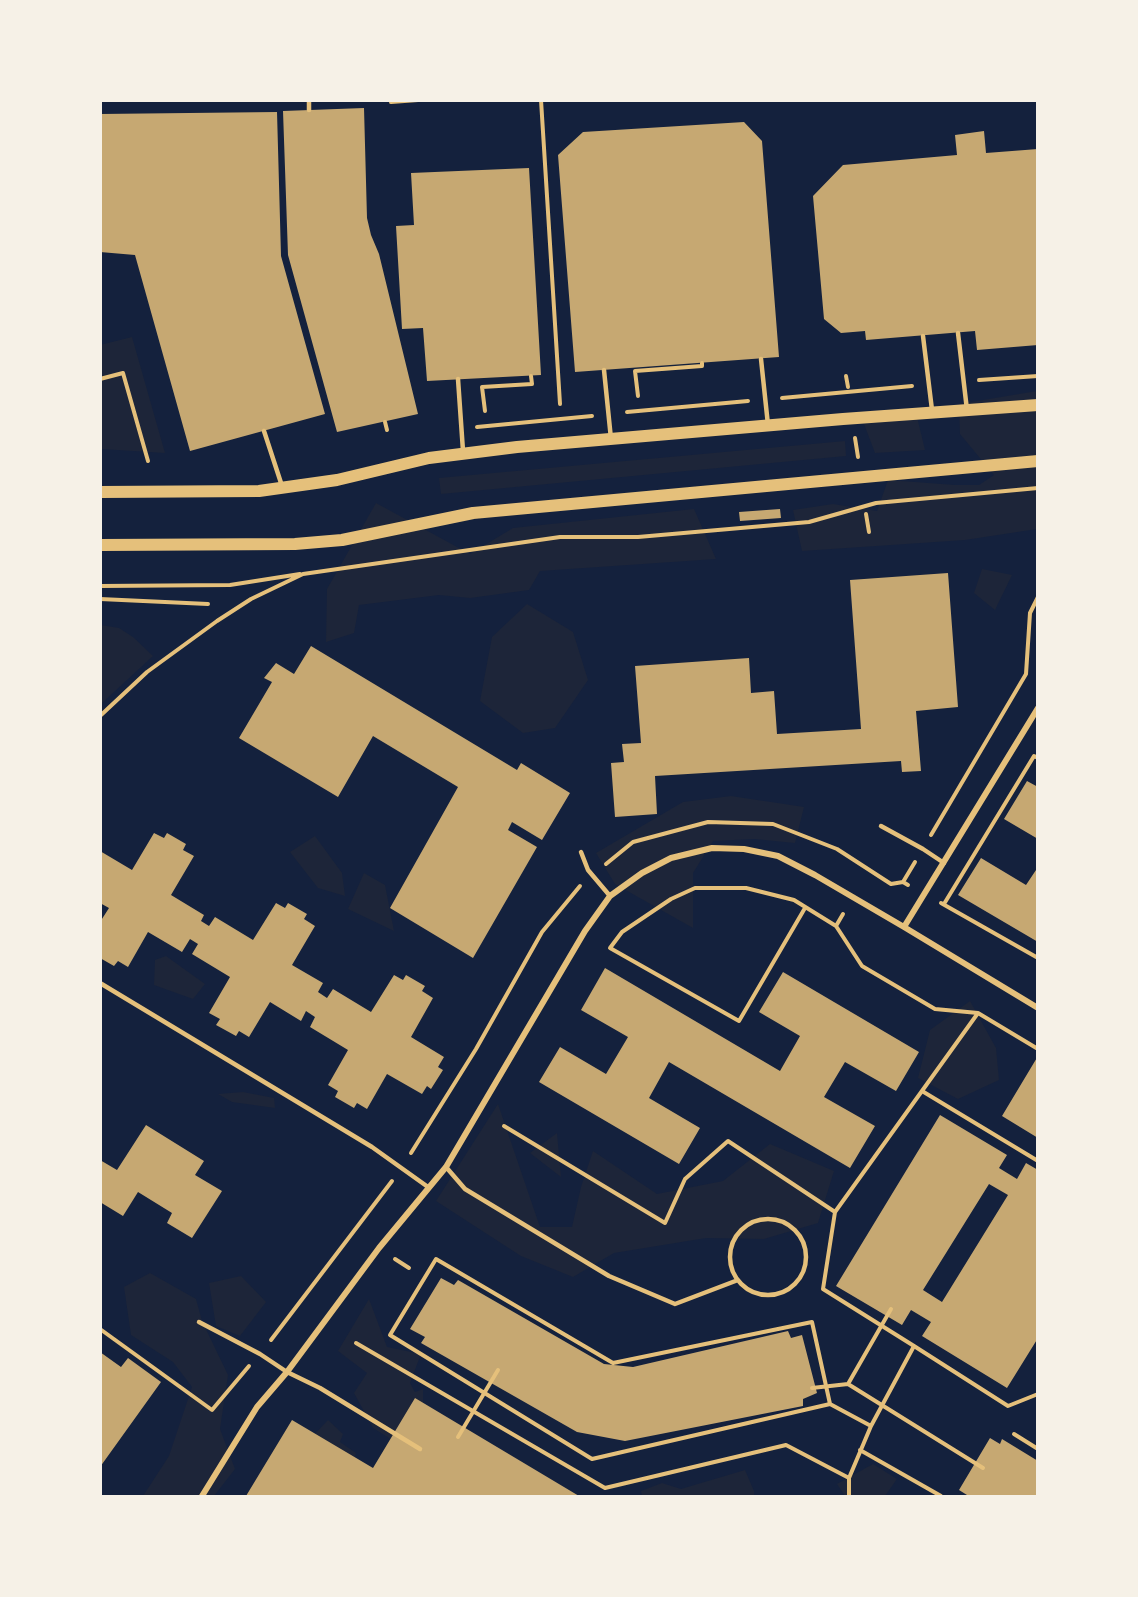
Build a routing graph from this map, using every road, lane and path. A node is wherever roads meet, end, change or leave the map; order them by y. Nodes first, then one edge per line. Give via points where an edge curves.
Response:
1 (309, 100) edge
2 (418, 100) edge
3 (541, 100) edge
4 (391, 102) edge
5 (309, 110) dead end
6 (958, 333) dead end
7 (922, 336) dead end
8 (761, 359) dead end
9 (702, 363) dead end
10 (604, 370) dead end
11 (531, 376) dead end
12 (846, 376) dead end
13 (100, 379) edge
14 (458, 380) dead end
15 (848, 387) dead end
16 (638, 396) dead end
17 (560, 404) dead end
18 (1038, 405) edge
19 (967, 410) junction
20 (485, 411) dead end
21 (932, 412) junction
22 (385, 422) dead end
23 (768, 425) junction
24 (264, 430) dead end
25 (387, 430) dead end
26 (855, 438) dead end
27 (611, 439) junction
28 (463, 454) junction
29 (858, 458) dead end
30 (148, 461) dead end
31 (1038, 461) edge
32 (1038, 488) edge
33 (282, 489) junction
34 (100, 492) edge
35 (866, 514) dead end
36 (869, 532) dead end
37 (100, 545) edge
38 (303, 574) junction
39 (100, 586) edge
40 (1038, 597) edge
41 (100, 599) edge
42 (208, 604) dead end
43 (1038, 708) edge
44 (100, 716) edge
45 (1038, 758) edge
46 (882, 826) dead end
47 (923, 849) junction
48 (581, 852) dead end
49 (944, 863) junction
50 (610, 896) junction
51 (923, 896) junction
52 (944, 904) junction
53 (805, 908) junction
54 (904, 927) junction
55 (1038, 957) edge
56 (100, 983) edge
57 (1038, 1008) edge
58 (978, 1013) junction
59 (1038, 1049) edge
60 (922, 1091) junction
61 (504, 1126) dead end
62 (1038, 1161) edge
63 (446, 1167) junction
64 (428, 1187) junction
65 (835, 1212) junction
66 (738, 1280) junction
67 (891, 1309) dead end
68 (199, 1322) dead end
69 (100, 1329) edge
70 (356, 1343) dead end
71 (914, 1346) junction
72 (498, 1370) dead end
73 (287, 1372) junction
74 (848, 1384) junction
75 (812, 1388) dead end
76 (1038, 1394) edge
77 (830, 1404) junction
78 (212, 1410) dead end
79 (870, 1426) junction
80 (1014, 1434) dead end
81 (458, 1437) dead end
82 (420, 1449) dead end
83 (1038, 1449) edge
84 (860, 1450) junction
85 (983, 1468) dead end
86 (849, 1478) junction
87 (201, 1497) edge
88 (849, 1497) edge
89 (941, 1497) edge

1 - 5 lane
2 - 4 path
3 - 17 path
6 - 19 lane
7 - 21 lane
8 - 23 lane
9 - 16 path via 636,371
10 - 27 lane
11 - 20 path via 532,384 483,387
12 - 15 path
13 - 30 path via 123,373
14 - 28 lane
18 - 19 main road
19 - 21 main road
21 - 23 main road
22 - 25 path
23 - 27 main road
24 - 33 lane
26 - 29 path
27 - 28 main road
28 - 33 main road
31 - 37 main road via 473,513 342,540 295,544
32 - 38 path via 876,503 809,522 638,537 560,537
33 - 34 main road
35 - 36 path
38 - 39 path via 230,585
38 - 44 path via 217,621 147,672
40 - 47 path via 1030,613 1026,674
41 - 42 path
43 - 49 street
45 - 52 path via 1034,756
46 - 47 lane
47 - 49 lane
47 - 51 path via 903,882
48 - 50 lane via 588,870
49 - 51 street
50 - 54 street via 671,858 712,848 744,849 778,856
50 - 63 street via 585,931
51 - 52 path
51 - 54 street
52 - 55 path
53 - 53 path via 739,1021 610,948 622,932 695,888 746,888 794,900
53 - 58 path via 836,926 862,966 934,1009
54 - 57 street
56 - 64 lane via 372,1147
58 - 59 path
58 - 60 path
60 - 62 path
60 - 65 path
61 - 65 path via 665,1223 685,1179 728,1141
63 - 64 street
63 - 66 lane via 465,1189 609,1276 675,1304
64 - 73 street
65 - 71 path via 823,1289
66 - 66 lane via 730,1256 738,1233 747,1225 771,1218 794,1228 802,1238 806,1263 795,1285 772,1295 759,1293
67 - 74 path
68 - 73 lane
69 - 78 path
70 - 86 path via 605,1488 786,1445
71 - 76 path via 1008,1406
71 - 79 path
72 - 81 path
73 - 82 lane
73 - 87 street via 256,1407
74 - 75 path
74 - 85 path
77 - 77 path via 592,1459 390,1335 436,1259 613,1363 812,1322
77 - 79 path
79 - 84 path
80 - 83 path
84 - 86 path
84 - 89 path
86 - 88 path

